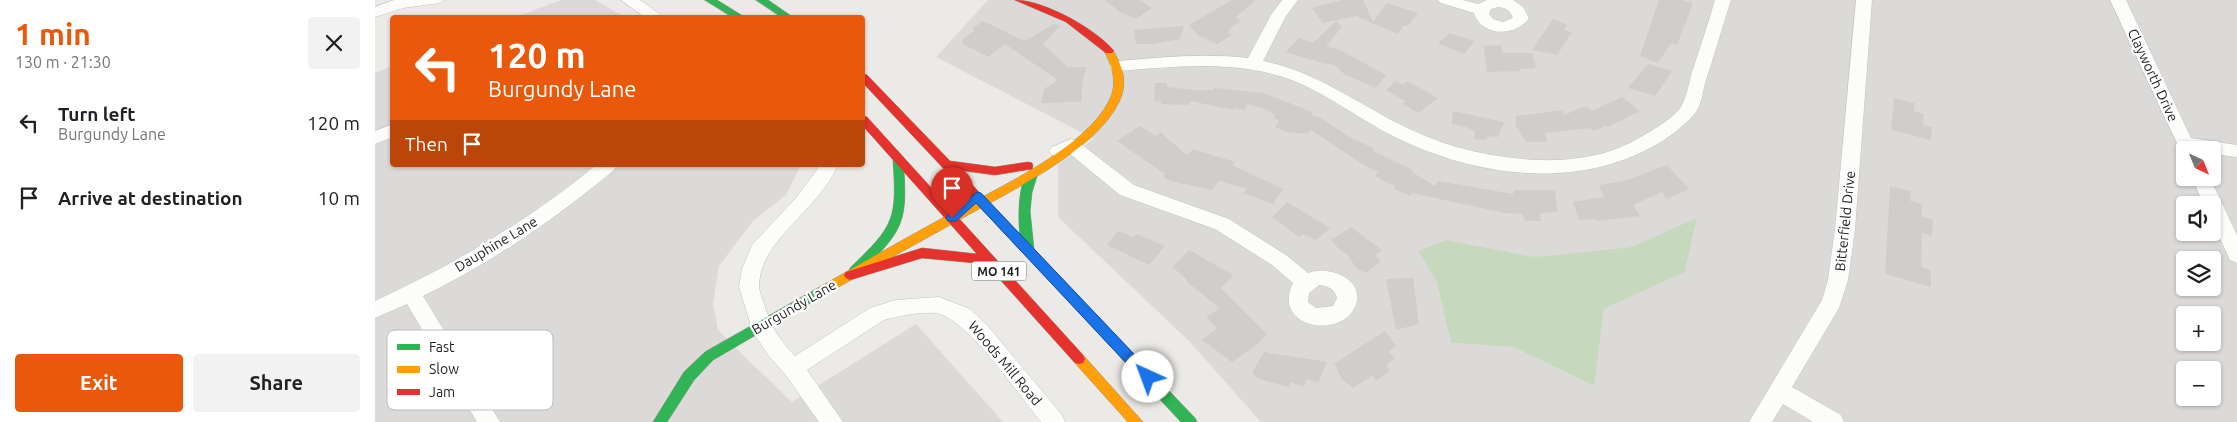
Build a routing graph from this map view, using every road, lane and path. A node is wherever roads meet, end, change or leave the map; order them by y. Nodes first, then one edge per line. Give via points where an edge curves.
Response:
1 (435, 0) edge
2 (629, 0) edge
3 (710, 0) edge
4 (761, 0) edge
5 (1020, 0) edge
6 (1291, 0) edge
7 (1446, 0) edge
8 (1723, 0) edge
9 (1864, 0) edge
10 (2118, 0) edge
11 (398, 1) edge
12 (1481, 10) dead end
13 (375, 12) edge
14 (653, 15) edge
15 (738, 15) edge
16 (785, 15) edge
17 (1253, 64) junction
18 (1118, 66) junction
19 (865, 79) edge
20 (865, 122) edge
21 (390, 131) edge
22 (375, 138) edge
23 (2184, 141) edge
24 (1071, 145) junction
25 (2221, 149) edge
26 (2237, 151) edge
27 (898, 159) junction
28 (947, 165) junction
29 (606, 167) edge
30 (827, 167) edge
31 (1031, 170) junction
32 (2205, 186) edge
33 (979, 199) junction
34 (952, 218) junction
35 (1028, 250) junction
36 (2237, 255) edge
37 (989, 260) junction
38 (850, 275) junction
39 (1306, 282) dead end
40 (411, 293) junction
41 (375, 310) edge
42 (760, 326) junction
43 (433, 330) edge
44 (793, 368) junction
45 (1780, 391) junction
46 (482, 410) edge
47 (489, 422) edge
48 (660, 422) edge
49 (831, 422) edge
50 (1054, 422) edge
51 (1136, 422) edge
52 (1190, 422) edge
53 (1760, 422) edge
54 (1833, 422) edge

1 - 11 street
2 - 14 street
3 - 15 main road
4 - 16 main road
5 - 18 main road via 1069,20 1107,47
6 - 17 street
7 - 12 street
8 - 17 street via 1689,109 1681,118 1657,137 1624,153 1571,166 1487,162 1431,146 1379,121 1326,88
9 - 45 street, Bitterfield Drive via 1838,280 1833,302
10 - 23 street, Clayworth Drive
11 - 13 street
17 - 18 street via 1211,60
18 - 24 main road, Burgundy Lane via 1120,87 1113,105 1094,130
19 - 28 main road, MO 141
20 - 27 main road, MO 141
21 - 22 street
24 - 31 street, Burgundy Lane
24 - 39 street via 1127,190 1222,224 1279,260
25 - 26 street
27 - 34 main road, MO 141
27 - 38 main road via 899,216 881,245
28 - 31 main road via 995,171
28 - 33 main road, MO 141
29 - 40 street, Dauphine Lane via 557,206 506,240
30 - 42 street via 803,203 759,250 749,287
31 - 33 street, Burgundy Lane
31 - 35 main road via 1023,205
32 - 36 street
33 - 34 street, Burgundy Lane
33 - 35 main road, MO 141
34 - 37 main road, MO 141
34 - 38 main road, Burgundy Lane
35 - 52 main road, MO 141
37 - 38 main road via 922,253
37 - 51 main road, MO 141
38 - 42 main road, Burgundy Lane
40 - 41 street, Dauphine Lane
40 - 43 street
42 - 44 street via 775,350
42 - 48 main road, Burgundy Lane via 709,356 689,376
44 - 49 street
44 - 50 street, Woods Mill Road via 877,314 896,308 939,305 963,315 980,331
45 - 53 street, Bitterfield Drive
45 - 54 street
46 - 47 street

